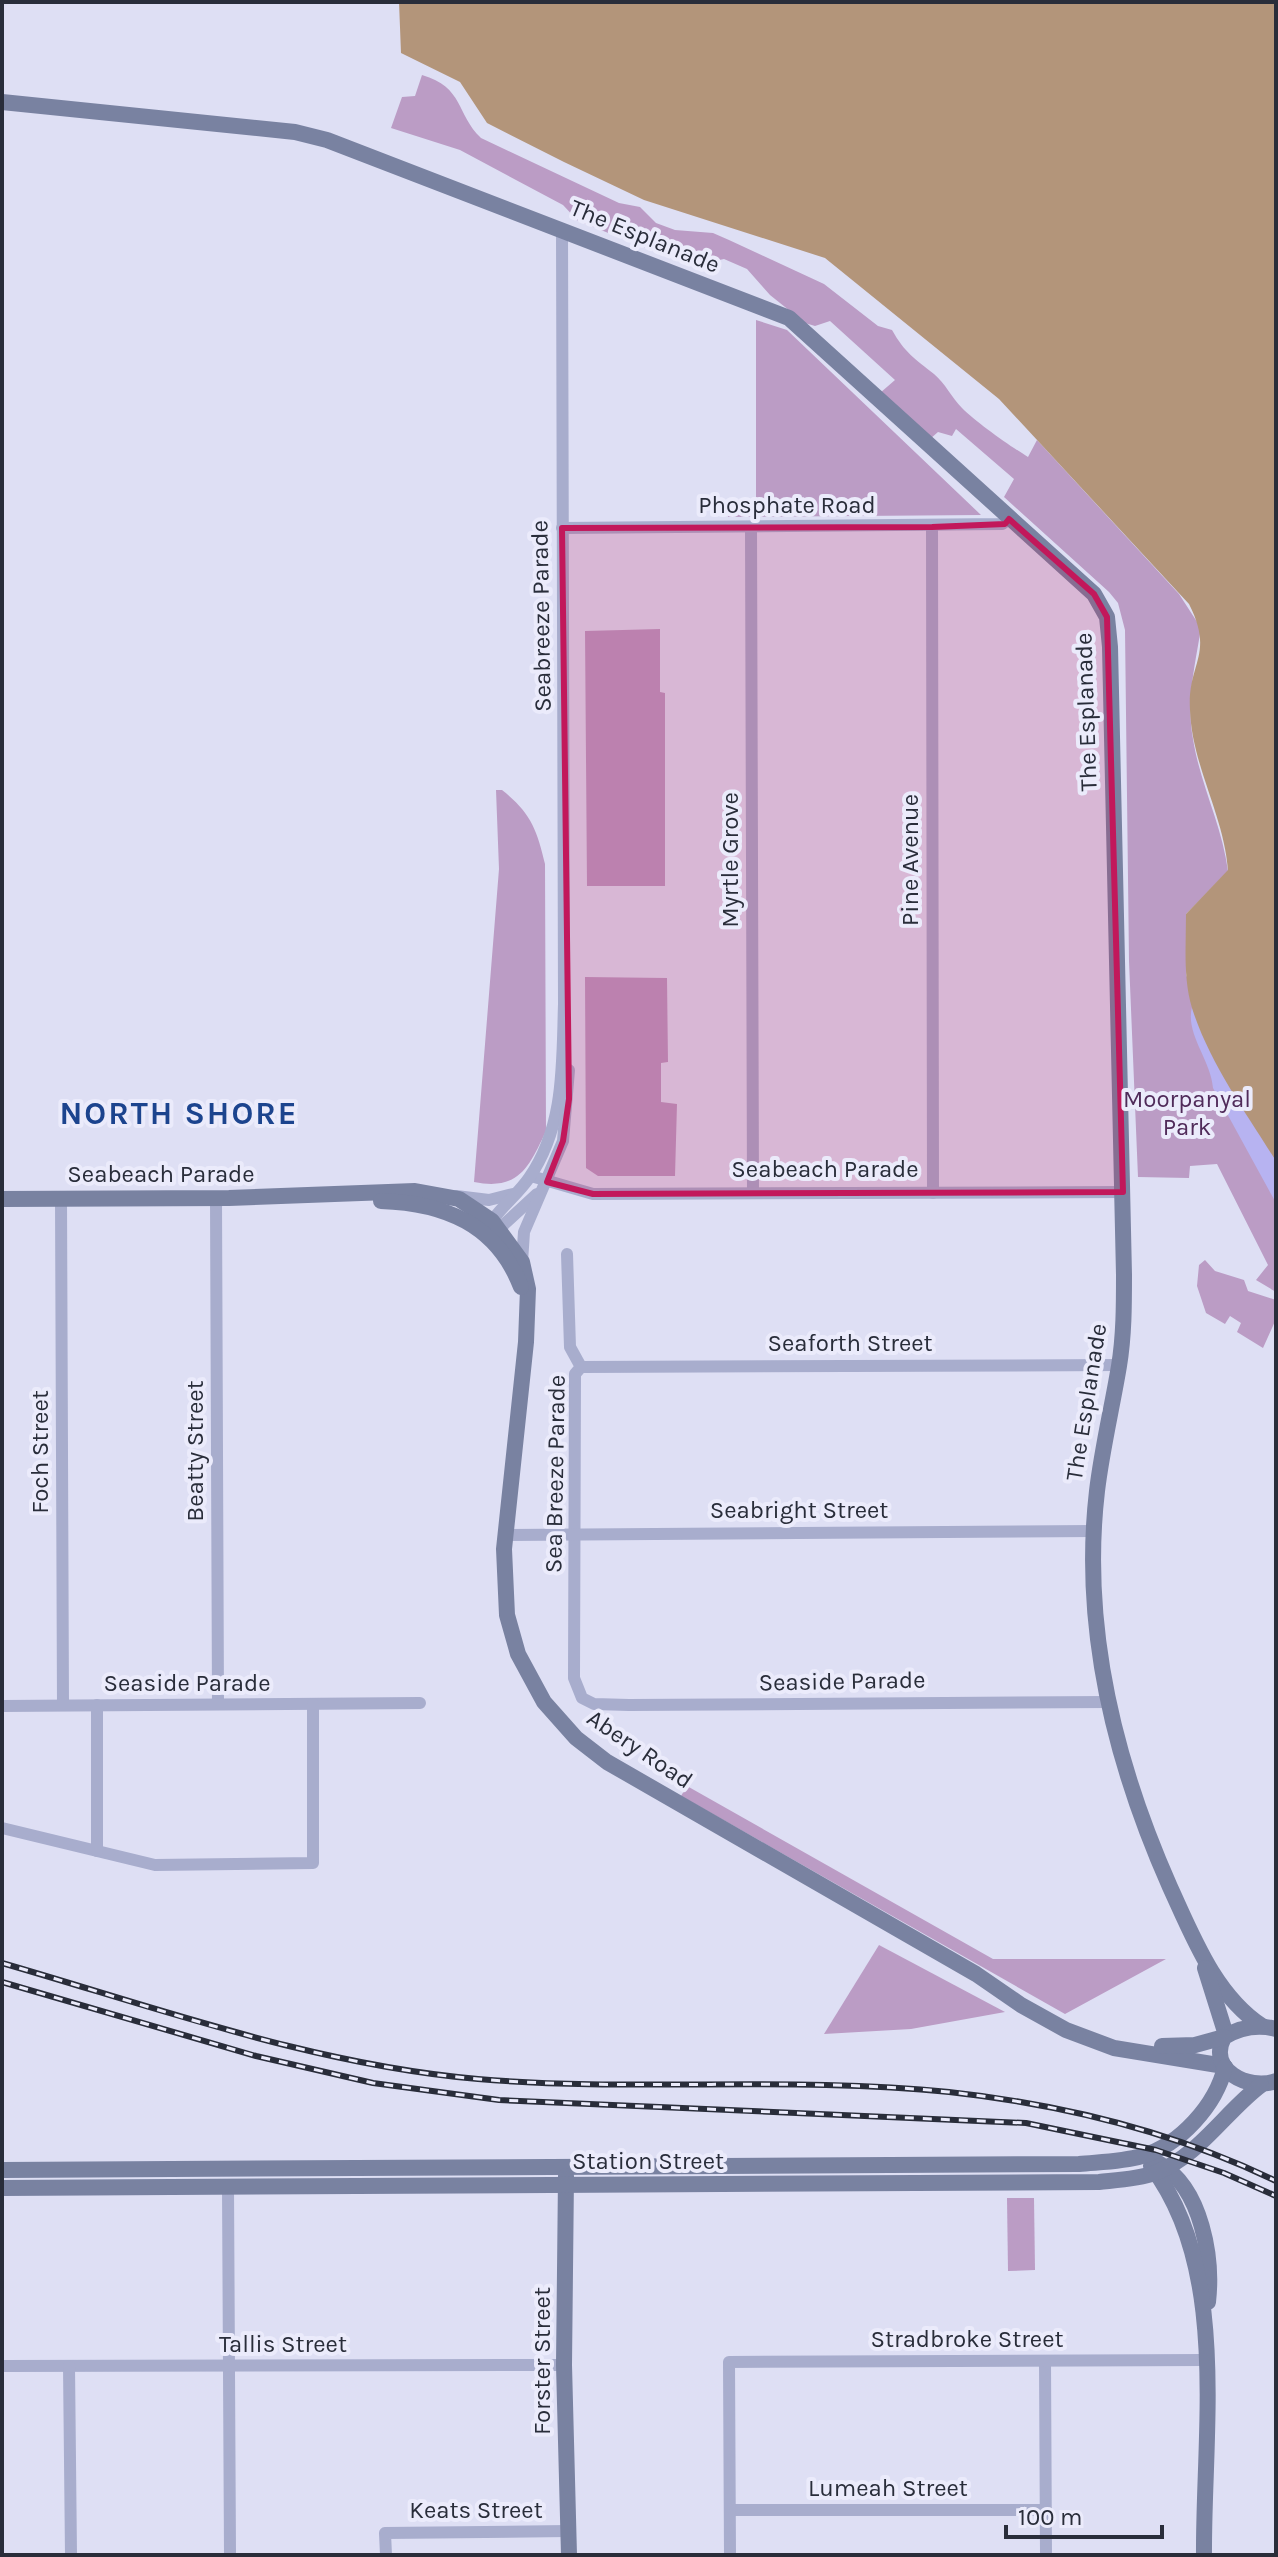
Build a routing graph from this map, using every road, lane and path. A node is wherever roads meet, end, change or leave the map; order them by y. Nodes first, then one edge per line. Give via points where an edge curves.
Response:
1 (2, 102) edge
2 (562, 229) junction
3 (1009, 519) junction
4 (932, 527) junction
5 (562, 528) junction
6 (751, 528) junction
7 (564, 1004) junction
8 (531, 1176) junction
9 (547, 1182) junction
10 (519, 1191) junction
11 (1123, 1192) junction
12 (437, 1193) junction
13 (753, 1193) junction
14 (933, 1193) junction
15 (320, 1196) junction
16 (61, 1198) junction
17 (216, 1198) junction
18 (2, 1199) edge
19 (492, 1228) junction
20 (567, 1254) dead end
21 (522, 1262) junction
22 (527, 1320) junction
23 (1120, 1365) junction
24 (581, 1367) junction
25 (1094, 1531) junction
26 (575, 1533) junction
27 (505, 1535) junction
28 (579, 1695) joint
29 (1108, 1702) junction
30 (420, 1703) dead end
31 (218, 1704) junction
32 (313, 1704) junction
33 (63, 1705) junction
34 (97, 1705) junction
35 (2, 1706) edge
36 (2, 1828) edge
37 (97, 1851) junction
38 (1200, 1949) junction
39 (976, 1974) junction
40 (1269, 2028) edge
41 (1225, 2036) junction
42 (1225, 2066) junction
43 (1268, 2083) edge
44 (1143, 2156) junction
45 (567, 2167) junction
46 (2, 2170) edge
47 (1161, 2170) junction
48 (566, 2186) junction
49 (228, 2187) junction
50 (2, 2188) edge
51 (1205, 2360) junction
52 (1045, 2361) junction
53 (229, 2365) junction
54 (564, 2365) junction
55 (2, 2366) edge
56 (69, 2366) junction
57 (730, 2510) junction
58 (1046, 2510) junction
59 (568, 2531) junction
60 (71, 2555) edge
61 (230, 2555) edge
62 (386, 2555) edge
63 (569, 2555) edge
64 (730, 2555) edge
65 (1046, 2555) edge
66 (1204, 2555) edge

1 - 2 main road, The Esplanade via 295,132
2 - 3 main road, The Esplanade via 789,318
2 - 5 street, Seabreeze Parade
3 - 4 street, Phosphate Road via 1002,524
3 - 11 main road, The Esplanade via 1094,594 1107,617
4 - 6 street, Phosphate Road
4 - 14 street, Pine Avenue
5 - 6 street, Phosphate Road
5 - 7 street, Seabreeze Parade
6 - 13 street, Myrtle Grove
7 - 8 street, Seabreeze Parade via 558,1113
7 - 9 street, Seabreeze Parade via 568,1116
8 - 9 street, Seabeach Parade
8 - 10 street, Seabreeze Parade
9 - 13 street, Seabeach Parade via 593,1194
9 - 19 street, Seabreeze Parade
9 - 21 street, Seabreeze Parade via 524,1232
10 - 12 street via 489,1200
10 - 19 street, Seabreeze Parade
11 - 14 street, Seabeach Parade
11 - 23 main road, The Esplanade
12 - 15 main road, Seabeach Parade
12 - 19 main road, Seabeach Parade via 462,1201
13 - 14 street, Seabeach Parade
15 - 17 main road, Seabeach Parade
15 - 19 main road, Seabeach Parade via 439,1207
16 - 17 main road, Seabeach Parade
16 - 18 main road, Seabeach Parade
16 - 33 street, Foch Street
17 - 31 street, Beatty Street
19 - 21 main road, Abery Road
19 - 22 main road, Seabeach Parade via 514,1272
20 - 24 street, Sea Breeze Parade via 570,1347
21 - 22 main road, Abery Road
22 - 27 main road, Abery Road
23 - 24 street, Seaforth Street
23 - 25 main road, The Esplanade
24 - 26 street, Sea Breeze Parade via 575,1374
25 - 26 street, Seabright Street
25 - 29 main road, The Esplanade via 1095,1613
26 - 27 street, Seabright Street
26 - 28 street, Sea Breeze Parade via 574,1678
27 - 39 main road, Abery Road via 505,1602 518,1654 544,1702 576,1738 618,1769
28 - 29 street, Seaside Parade via 594,1704 620,1705
29 - 38 main road, The Esplanade via 1134,1800
30 - 32 street, Seaside Parade
31 - 32 street, Seaside Parade
31 - 34 street, Seaside Parade
32 - 37 street via 313,1863 155,1865
33 - 34 street, Seaside Parade
33 - 35 street, Seaside Parade
34 - 37 street
36 - 37 street
38 - 40 main road, The Esplanade via 1233,2003
38 - 41 main road, The Esplanade
39 - 41 main road, Abery Road via 1082,2027 1124,2041 1178,2046
39 - 42 main road, Abery Road via 1021,2005 1091,2041
40 - 41 main road, Abery Road via 1246,2027
41 - 42 main road, The Esplanade via 1220,2050
42 - 43 main road, Abery Road via 1246,2082
42 - 44 main road, Station Street via 1208,2107
43 - 47 main road
44 - 45 main road, Station Street via 1061,2165
44 - 47 main road
45 - 46 main road, Station Street
45 - 48 main road, Forster Street
47 - 48 main road, Station Street via 1060,2184
47 - 51 main road via 1181,2182 1203,2233 1210,2284
48 - 49 main road, Station Street
48 - 54 main road, Forster Street
49 - 50 main road, Station Street
49 - 53 street
51 - 52 street, Stradbroke Street
51 - 66 main road
52 - 57 street, Stradbroke Street via 729,2362
52 - 58 street
53 - 54 street, Tallis Street
53 - 56 street, Tallis Street
53 - 61 street
54 - 59 main road, Forster Street
55 - 56 street, Tallis Street
56 - 60 street
57 - 58 street, Lumeah Street
57 - 64 street
58 - 65 street
59 - 62 street, Keats Street via 385,2533
59 - 63 main road, Forster Street

